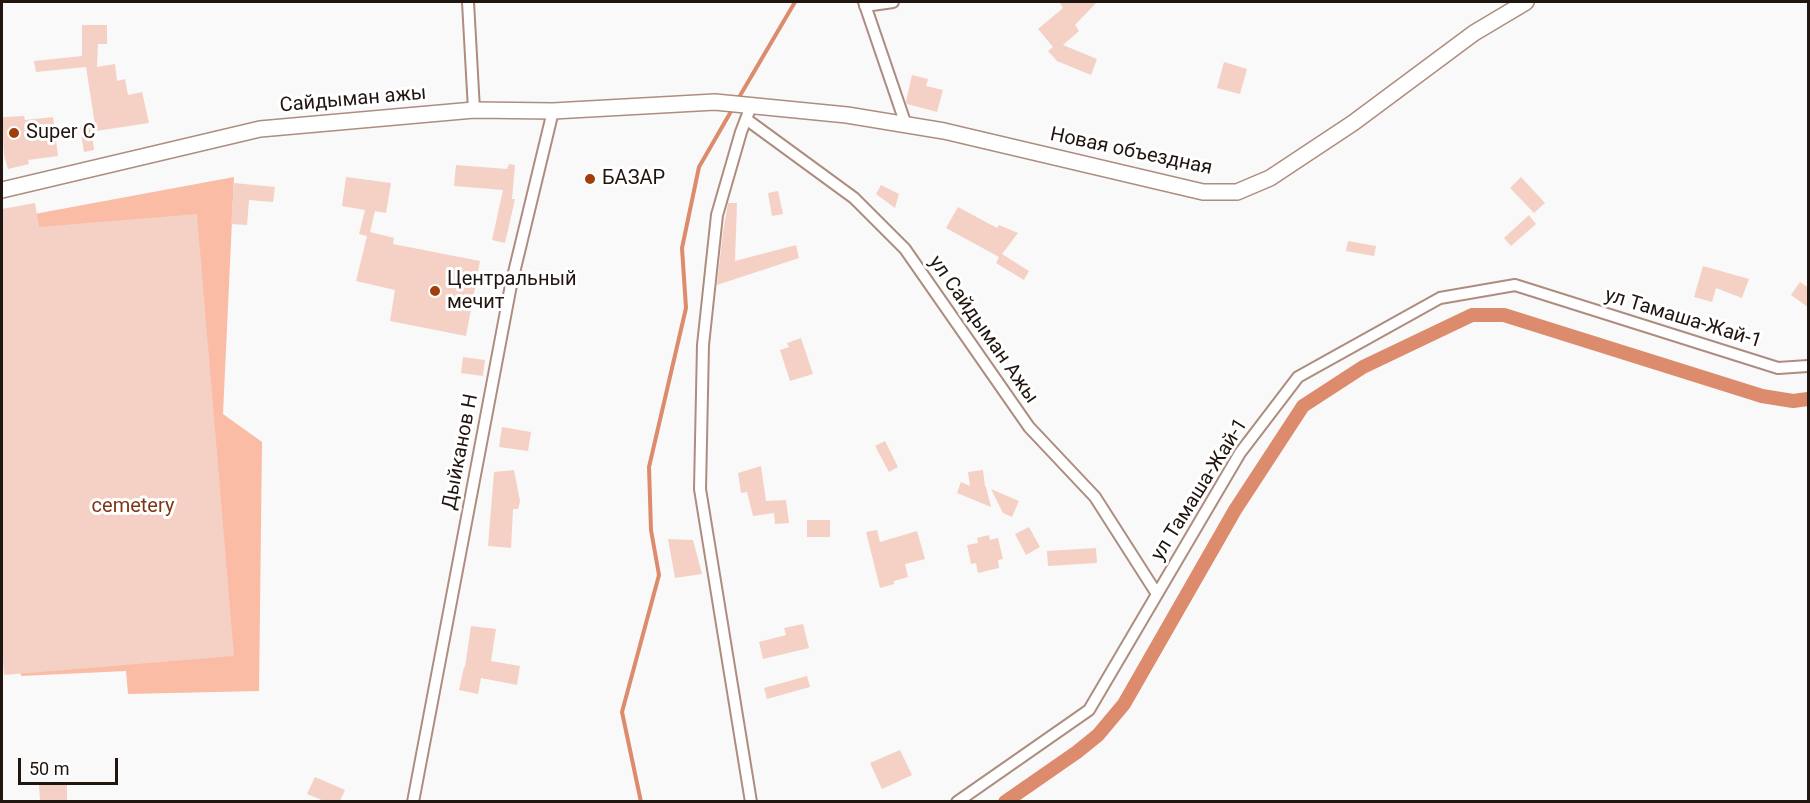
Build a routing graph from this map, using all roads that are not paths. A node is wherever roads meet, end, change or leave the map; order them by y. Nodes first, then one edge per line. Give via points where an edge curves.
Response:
1 (468, 2) edge
2 (893, 2) edge
3 (1526, 2) edge
4 (864, 4) edge
5 (715, 102) joint
6 (474, 110) junction
7 (748, 110) junction
8 (553, 111) junction
9 (906, 125) junction
10 (2, 190) edge
11 (1809, 366) edge
12 (1157, 594) junction
13 (413, 801) edge
14 (751, 801) edge
15 (957, 801) edge

1 - 6 street
2 - 4 street
3 - 9 main road, Новая объездная via 1474,33 1353,123 1270,178 1236,192 1203,192
4 - 9 street
5 - 7 main road, Новая объездная
5 - 8 main road, Сайдыман ажы
6 - 8 main road, Сайдыман ажы
6 - 10 main road, Сайдыман ажы via 260,129
7 - 9 main road, Новая объездная via 847,115
7 - 12 street, ул Сайдыман Ажы via 854,198 906,249 1029,427 1095,497
7 - 14 street via 717,215 703,345 700,489
8 - 13 street, Дыйканов Н via 511,285
11 - 12 street, ул Тамаша-Жай-1 via 1778,368 1515,285 1440,298 1299,377 1240,453
12 - 15 street, ул Тамаша-Жай-1 via 1089,710

